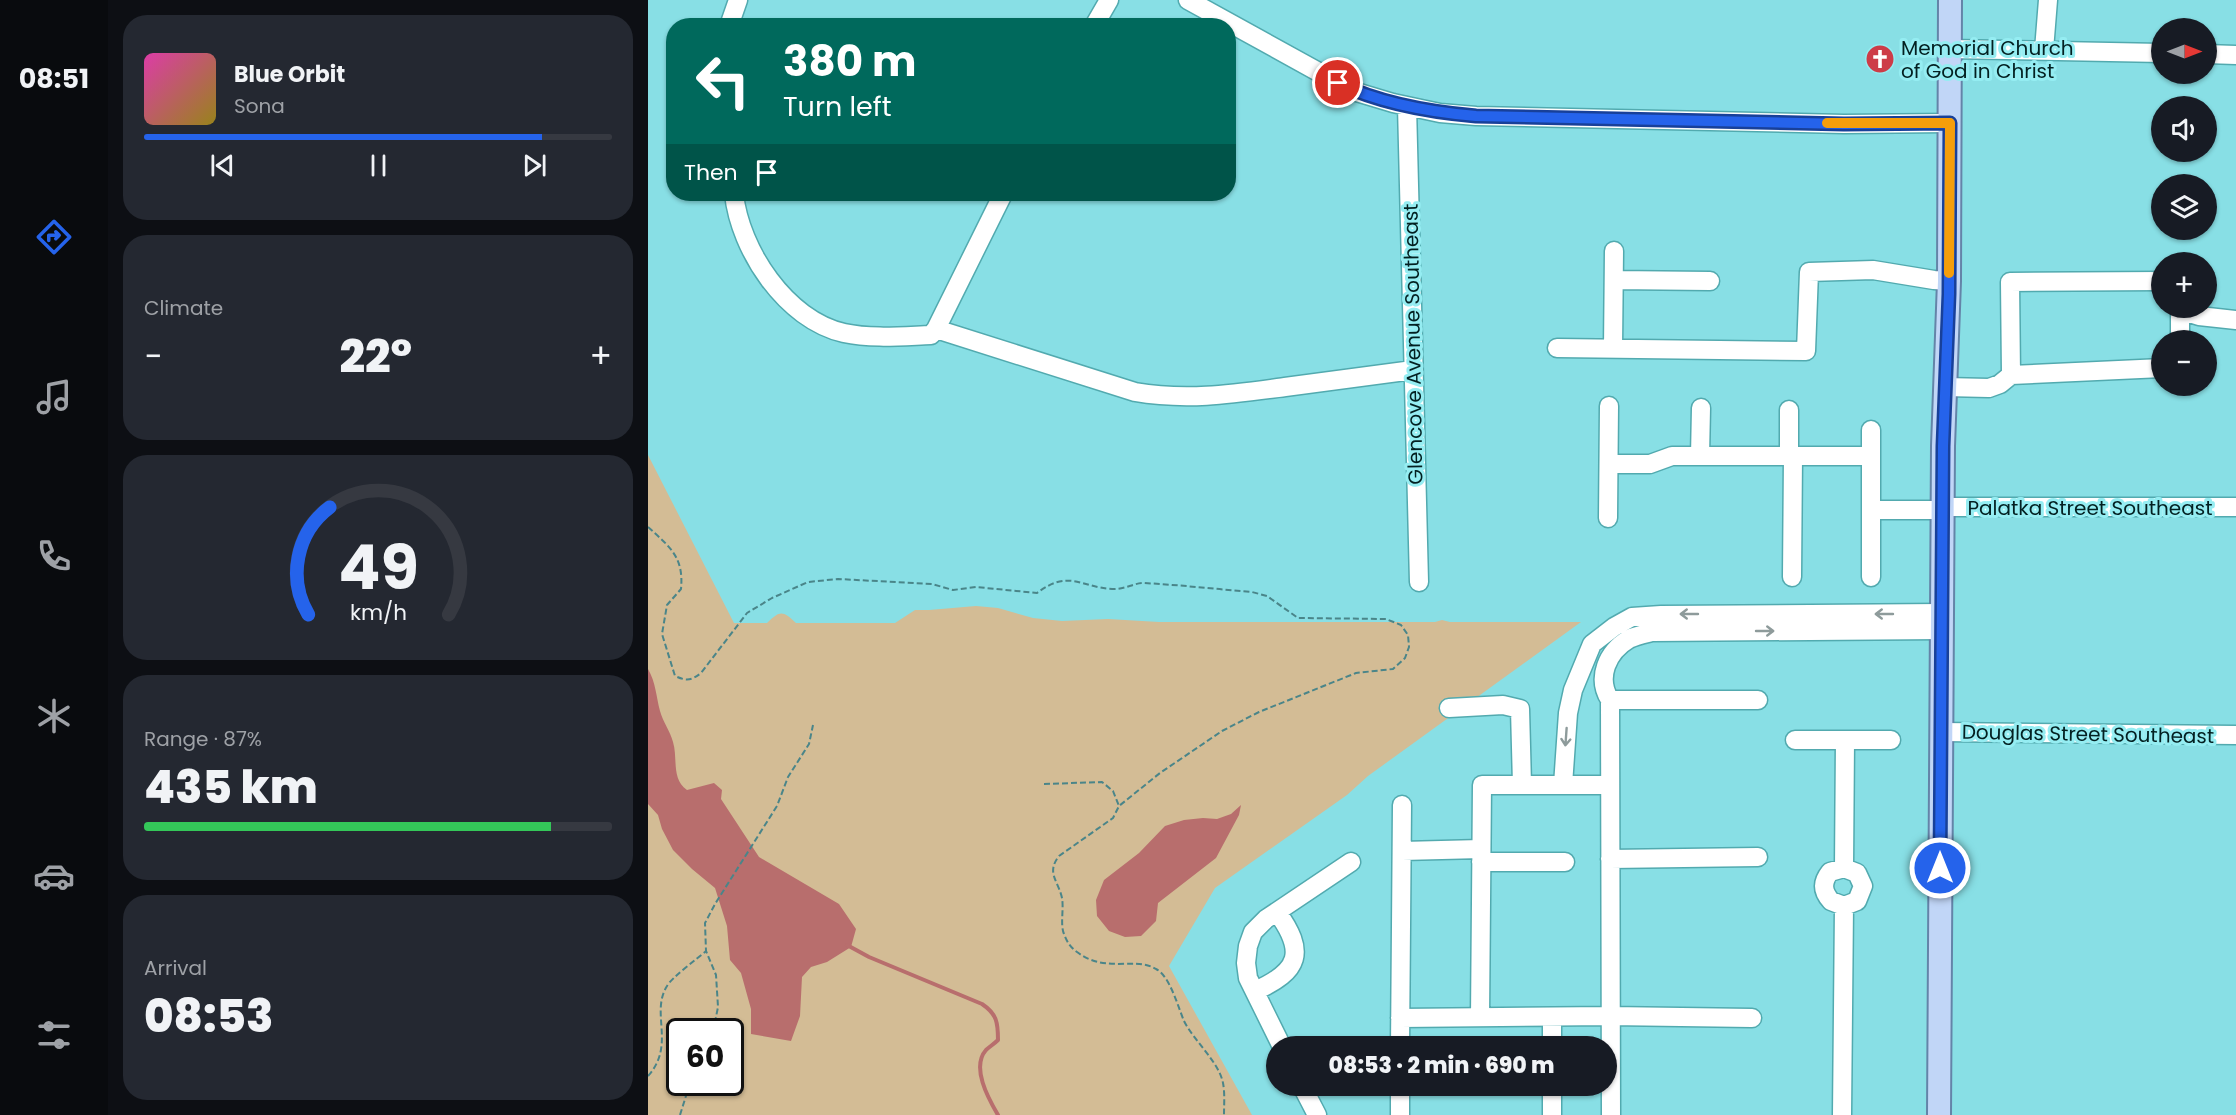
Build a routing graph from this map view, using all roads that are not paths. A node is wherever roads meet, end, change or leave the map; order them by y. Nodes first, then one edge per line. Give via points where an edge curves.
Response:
1 (738, 0) edge
2 (1109, 0) edge
3 (1188, 0) edge
4 (1950, 0) edge
5 (2048, 0) edge
6 (732, 18) edge
7 (1099, 18) edge
8 (1221, 18) edge
9 (1236, 26) edge
10 (1949, 49) junction
11 (2044, 51) junction
12 (2151, 53) edge
13 (2217, 54) edge
14 (2236, 55) edge
15 (1407, 106) junction
16 (1950, 123) junction
17 (735, 201) edge
18 (1000, 201) edge
19 (1614, 251) dead end
20 (1614, 280) junction
21 (1710, 281) dead end
22 (1949, 281) junction
23 (2151, 281) edge
24 (2216, 318) edge
25 (2234, 320) edge
26 (936, 328) junction
27 (1557, 348) dead end
28 (1613, 348) junction
29 (2151, 369) edge
30 (1413, 370) junction
31 (2011, 375) junction
32 (1945, 387) junction
33 (1609, 406) dead end
34 (1701, 408) dead end
35 (1789, 410) dead end
36 (1871, 430) dead end
37 (1700, 456) junction
38 (1791, 456) junction
39 (1871, 456) junction
40 (1609, 464) junction
41 (2236, 507) edge
42 (1943, 509) junction
43 (1871, 510) junction
44 (1608, 518) dead end
45 (1871, 577) dead end
46 (1792, 578) dead end
47 (1419, 582) dead end
48 (1942, 622) junction
49 (1581, 668) junction
50 (1602, 675) junction
51 (1610, 700) junction
52 (1758, 700) dead end
53 (1449, 708) dead end
54 (1941, 732) junction
55 (2236, 735) edge
56 (1795, 740) dead end
57 (1845, 740) junction
58 (1891, 740) dead end
59 (1522, 785) junction
60 (1563, 785) junction
61 (1610, 785) junction
62 (1402, 805) dead end
63 (1401, 851) junction
64 (1481, 856) junction
65 (1758, 857) dead end
66 (1610, 859) junction
67 (1351, 862) dead end
68 (1565, 862) dead end
69 (1844, 868) junction
70 (1844, 906) junction
71 (1277, 912) junction
72 (1255, 991) junction
73 (1610, 1016) junction
74 (1480, 1017) junction
75 (1552, 1017) junction
76 (1400, 1018) junction
77 (1752, 1018) dead end
78 (1277, 1036) edge
79 (1400, 1036) edge
80 (1552, 1036) edge
81 (1307, 1096) edge
82 (1400, 1096) edge
83 (1552, 1096) edge
84 (1317, 1115) edge
85 (1400, 1115) edge
86 (1552, 1115) edge
87 (1611, 1115) edge
88 (1842, 1115) edge
89 (1939, 1115) edge

1 - 6 street
2 - 7 street
3 - 8 street
4 - 10 main road
5 - 11 street
9 - 15 street via 1353,90
10 - 11 street
10 - 16 main road
11 - 12 street
13 - 14 street
15 - 16 street via 1476,116
15 - 30 street, Glencove Avenue Southeast
16 - 22 main road
17 - 26 street via 755,257 778,292 811,321 844,333 875,336 931,335
18 - 26 street
19 - 20 street
20 - 21 street
20 - 28 street
22 - 28 street via 1874,270 1809,272 1806,351
22 - 32 main road
23 - 31 street via 2010,282
24 - 25 street
26 - 30 street via 1158,396 1191,398
27 - 28 street
29 - 31 street
30 - 47 street, Glencove Avenue Southeast
31 - 32 street via 1989,388
32 - 42 main road
33 - 40 street
34 - 37 street
35 - 38 street
36 - 39 street
37 - 38 street
37 - 40 street via 1672,456 1650,464
38 - 39 street
38 - 46 street
39 - 43 street
40 - 44 street
41 - 42 street, Palatka Street Southeast
42 - 43 street, Palatka Street Southeast
42 - 48 main road
43 - 45 street
48 -> 49 street via 1632,617 1592,644
50 -> 48 street via 1619,647 1630,638 1652,632
48 - 54 main road
49 - 50 street
49 -> 60 street via 1568,712
50 - 51 street
51 - 52 street
51 - 61 street
53 - 59 street via 1503,705 1520,709
54 - 55 street, Douglas Street Southeast
54 - 89 main road
56 - 57 street
57 - 58 street
57 - 69 street
59 - 60 street
59 - 64 street via 1482,785
60 - 61 street
61 - 66 street
62 - 63 street
63 - 64 street
63 - 76 street
64 - 68 street
64 - 74 street
65 - 66 street
66 - 73 street
67 - 71 street
69 - 70 street via 1857,873 1863,886 1857,901
69 - 70 street via 1830,872 1824,883 1831,901
70 - 88 street
71 - 72 street via 1253,932 1248,946 1248,978
71 - 72 street via 1295,944 1294,961 1284,975
72 - 78 street
73 - 75 street
73 - 77 street
73 - 87 street
74 - 75 street
74 - 76 street
75 - 80 street
76 - 79 street
81 - 84 street
82 - 85 street
83 - 86 street

